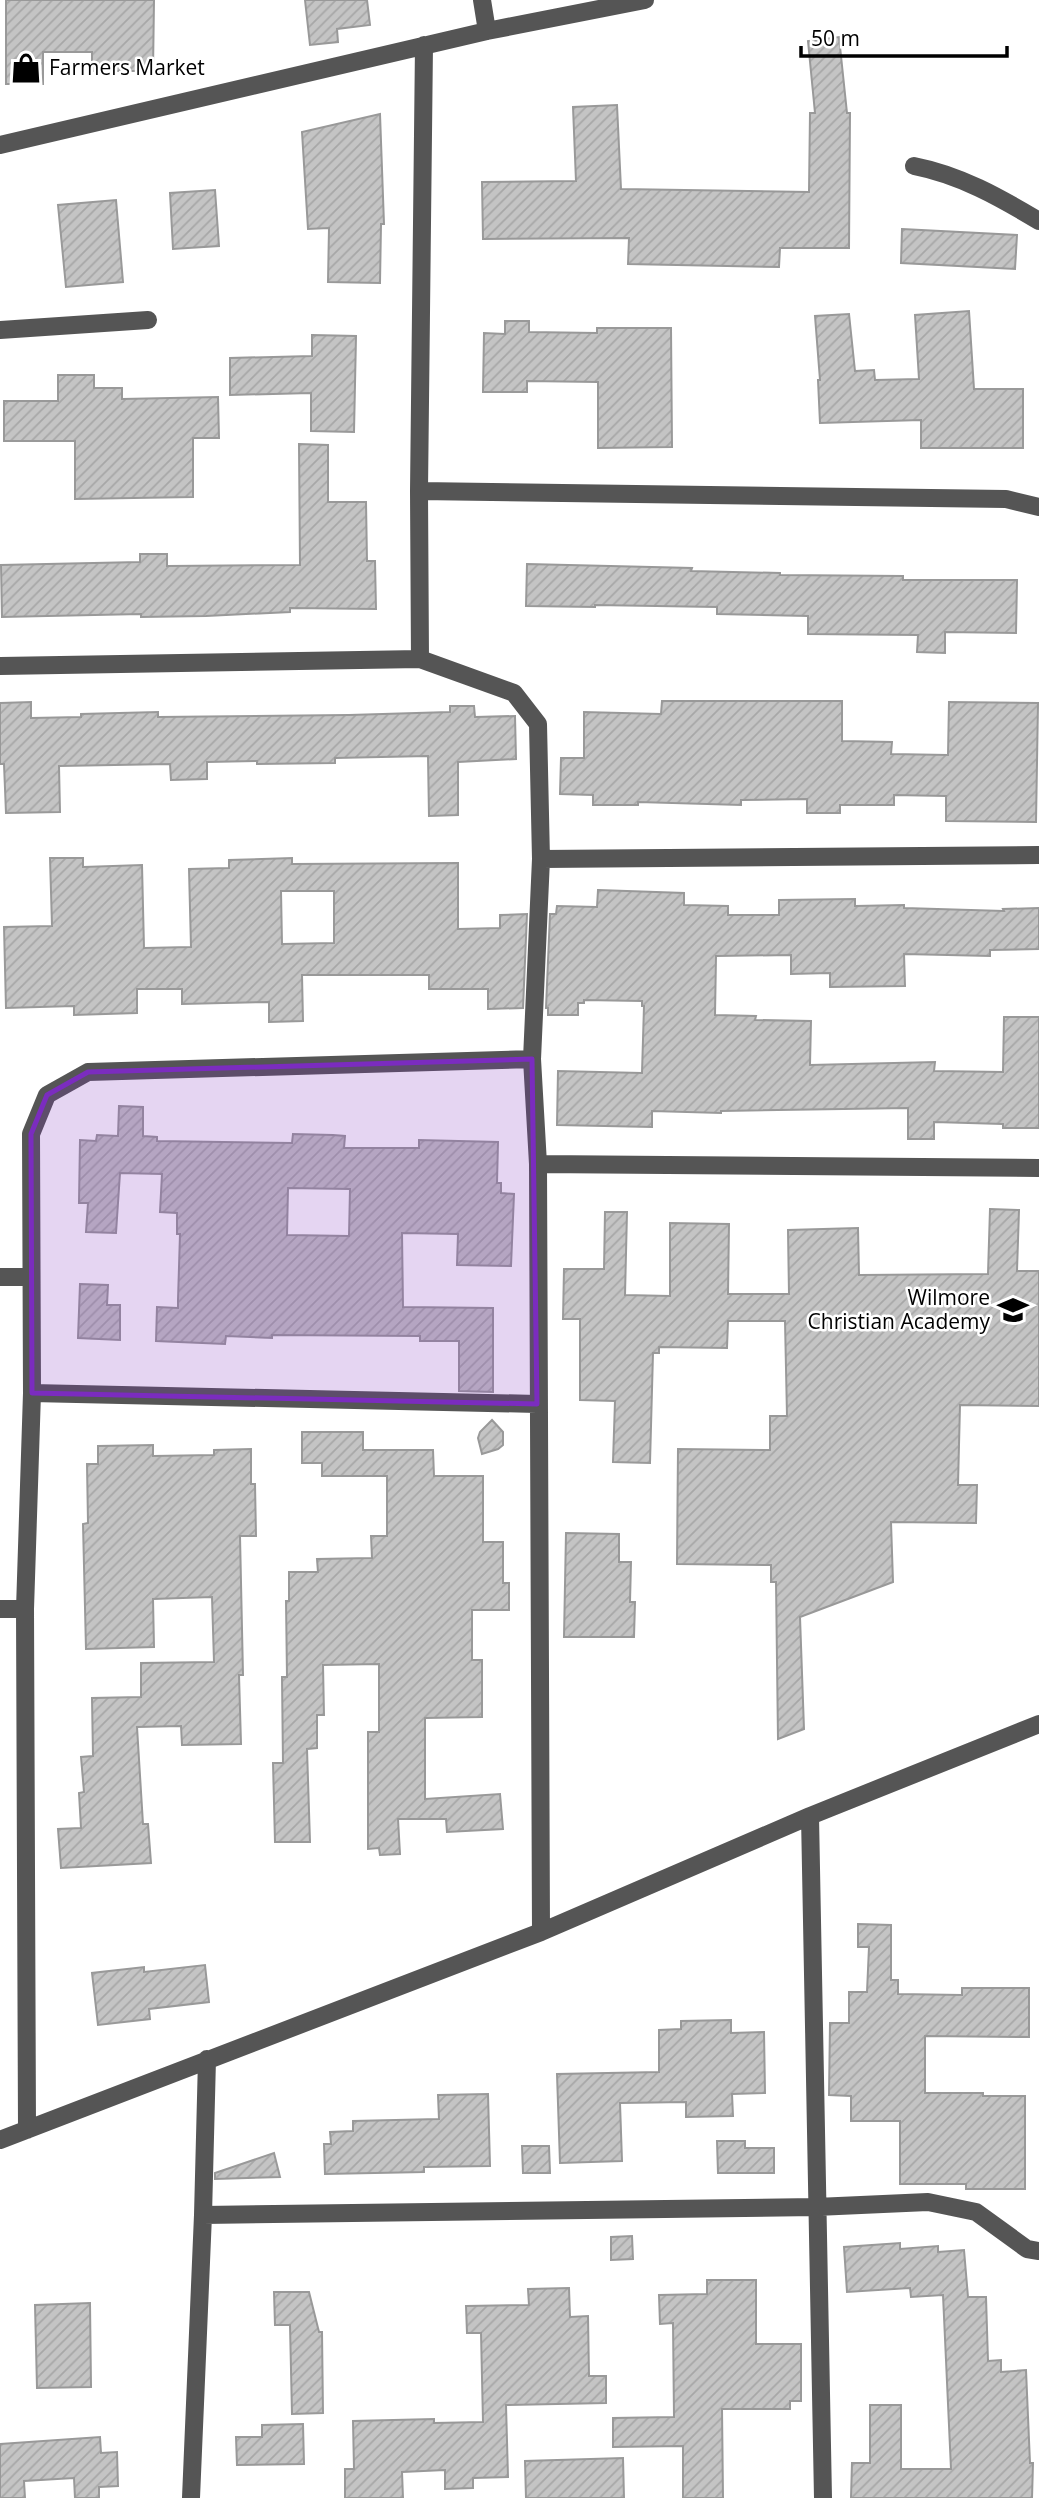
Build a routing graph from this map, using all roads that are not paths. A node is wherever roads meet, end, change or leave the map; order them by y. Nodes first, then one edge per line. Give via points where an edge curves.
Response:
1 (482, 0) edge
2 (645, 0) edge
3 (487, 31) junction
4 (424, 45) junction
5 (0, 145) edge
6 (914, 166) dead end
7 (1039, 221) edge
8 (148, 320) dead end
9 (0, 330) edge
10 (419, 491) junction
11 (1039, 507) edge
12 (420, 659) junction
13 (0, 666) edge
14 (1039, 855) edge
15 (541, 859) junction
16 (532, 1059) junction
17 (538, 1164) junction
18 (1039, 1168) edge
19 (0, 1277) edge
20 (32, 1277) junction
21 (32, 1393) junction
22 (537, 1404) junction
23 (0, 1609) edge
24 (25, 1609) junction
25 (1039, 1724) edge
26 (810, 1816) junction
27 (541, 1932) junction
28 (207, 2059) junction
29 (27, 2130) junction
30 (0, 2140) edge
31 (816, 2207) junction
32 (203, 2215) junction
33 (1039, 2251) edge
34 (191, 2498) edge
35 (823, 2498) edge

1 - 3 street
2 - 3 street
3 - 4 street
4 - 5 street
4 - 10 street
6 - 7 street via 937,170 992,193
8 - 9 street
10 - 11 street via 1006,499
10 - 12 street
12 - 13 street
12 - 15 street via 514,693 538,724
14 - 15 street
15 - 16 street
16 - 17 street
16 - 20 street via 88,1072 47,1094 32,1134
17 - 18 street
17 - 22 street
19 - 20 street
20 - 21 street
21 - 22 street
21 - 24 street
22 - 27 street
23 - 24 street
24 - 29 street
25 - 26 street
26 - 27 street
26 - 31 street
27 - 28 street
28 - 29 street
28 - 32 street
29 - 30 street
31 - 32 street
31 - 33 street via 928,2202 976,2212 1027,2249
31 - 35 street
32 - 34 street

